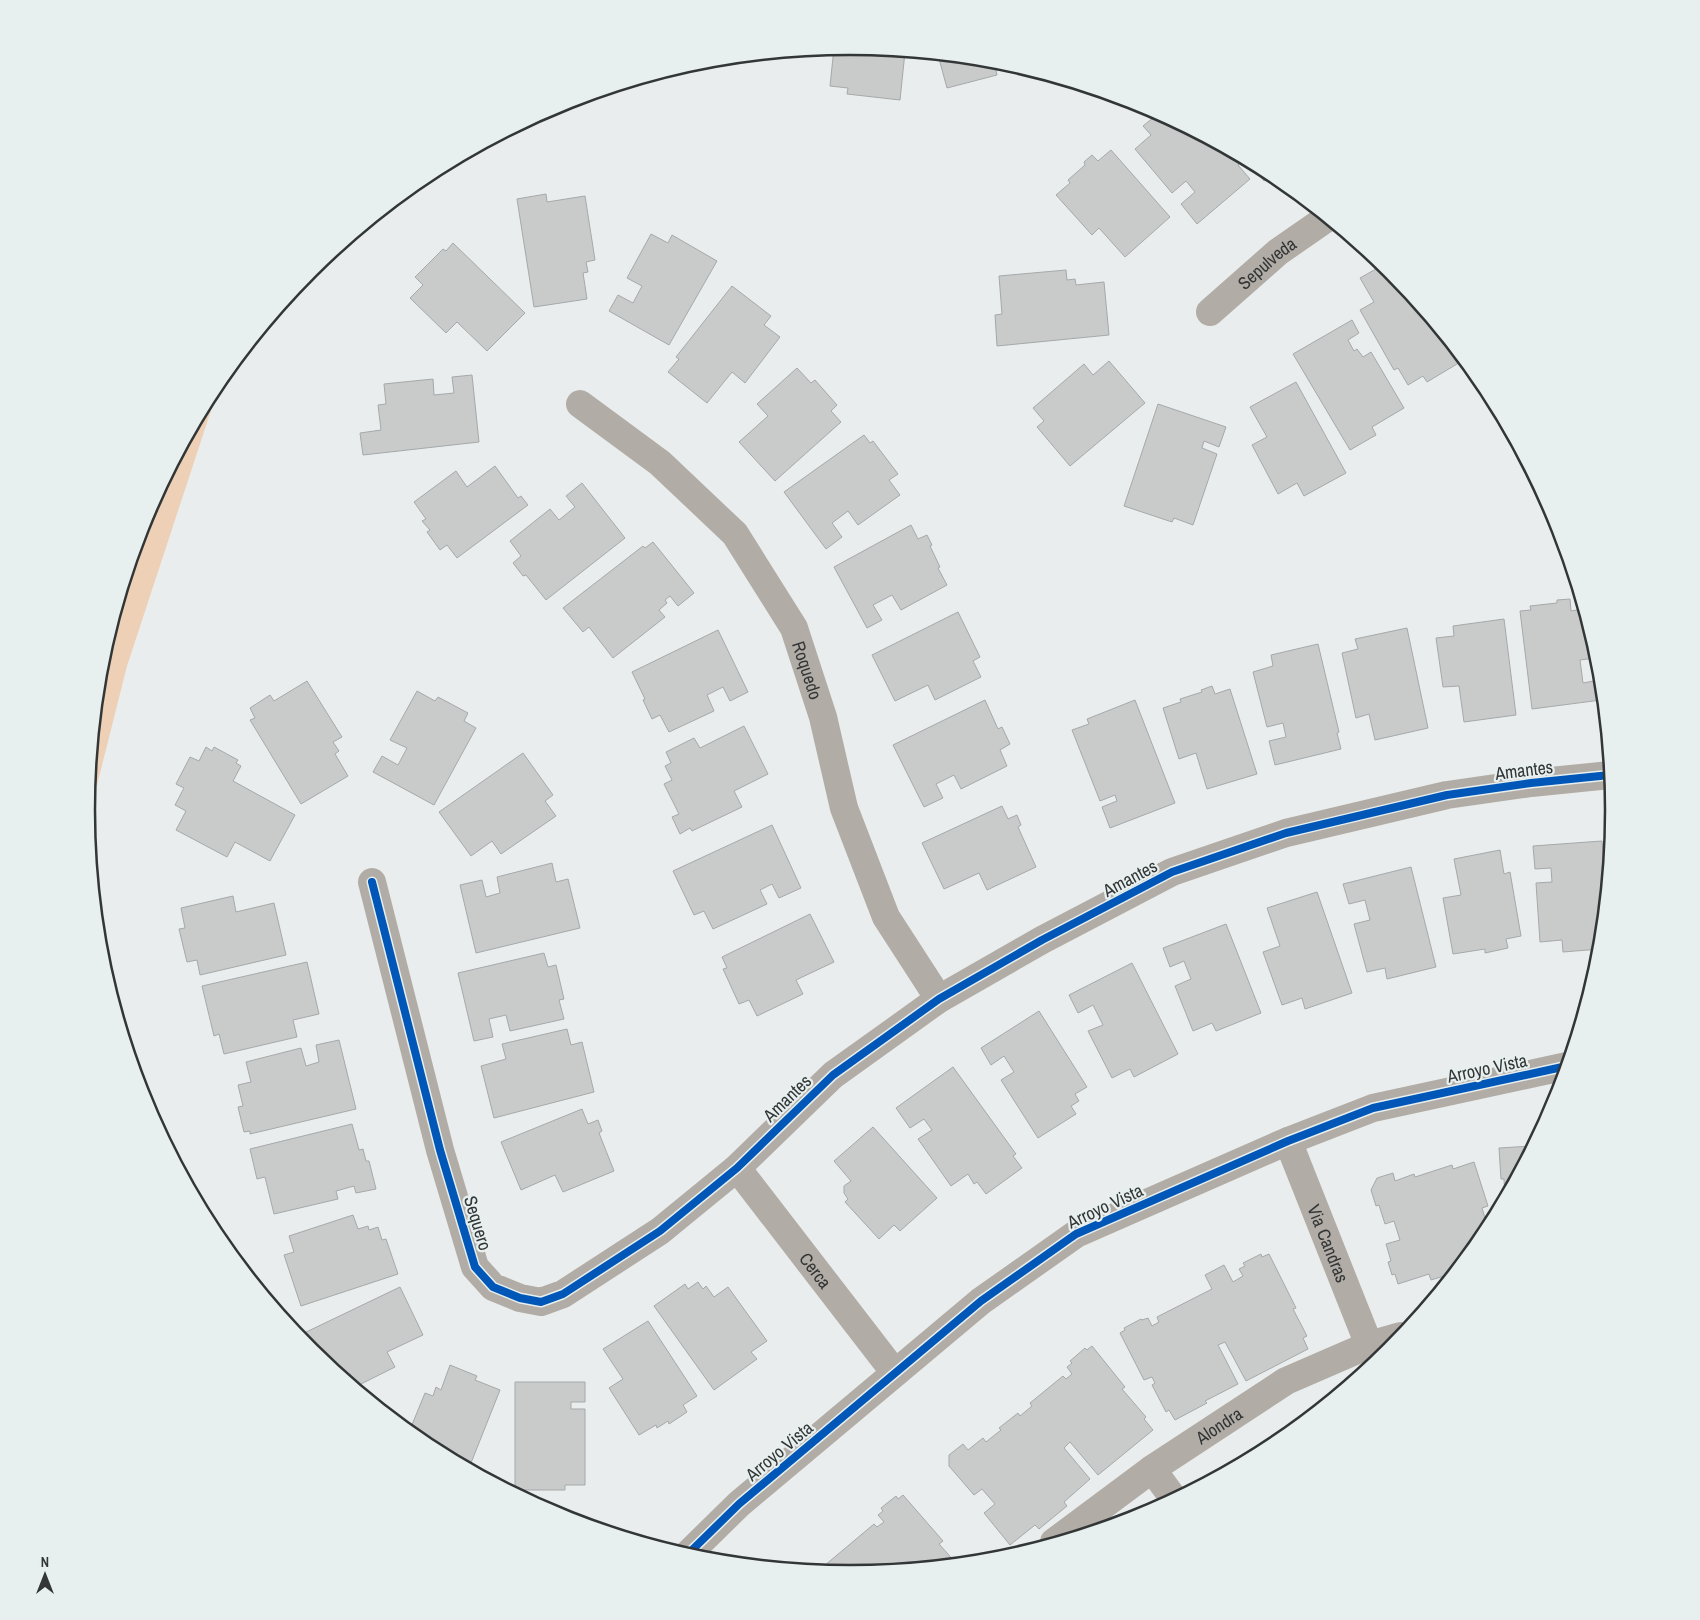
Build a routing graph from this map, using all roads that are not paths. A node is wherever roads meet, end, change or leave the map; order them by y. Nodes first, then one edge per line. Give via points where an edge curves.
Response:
1 (1322, 221) edge
2 (1210, 312) dead end
3 (580, 404) dead end
4 (1604, 776) edge
5 (372, 882) dead end
6 (939, 999) junction
7 (1560, 1068) edge
8 (1288, 1141) junction
9 (737, 1168) junction
10 (1388, 1340) edge
11 (1370, 1345) junction
12 (895, 1373) junction
13 (1152, 1469) junction
14 (1170, 1494) edge
15 (1066, 1533) edge
16 (694, 1548) edge

1 - 2 street, Sepulveda via 1278,252
3 - 6 street, Roquedo via 660,463 735,534 794,628 823,717 844,808 886,917
4 - 6 street, Amantes via 1447,795 1286,833 1172,872 1042,940
5 - 9 street, Sequero via 440,1150 475,1267 493,1287 541,1302 563,1294 660,1230
6 - 9 street, Amantes via 833,1075
7 - 8 street, Arroyo Vista via 1373,1108
8 - 11 street, Via Candras
8 - 12 street, Arroyo Vista via 1076,1234 981,1301
9 - 12 street, Cerca
10 - 11 street, Alondra
11 - 13 street, Alondra via 1286,1381
12 - 16 street, Arroyo Vista via 739,1504
13 - 14 street
13 - 15 street, Alondra

